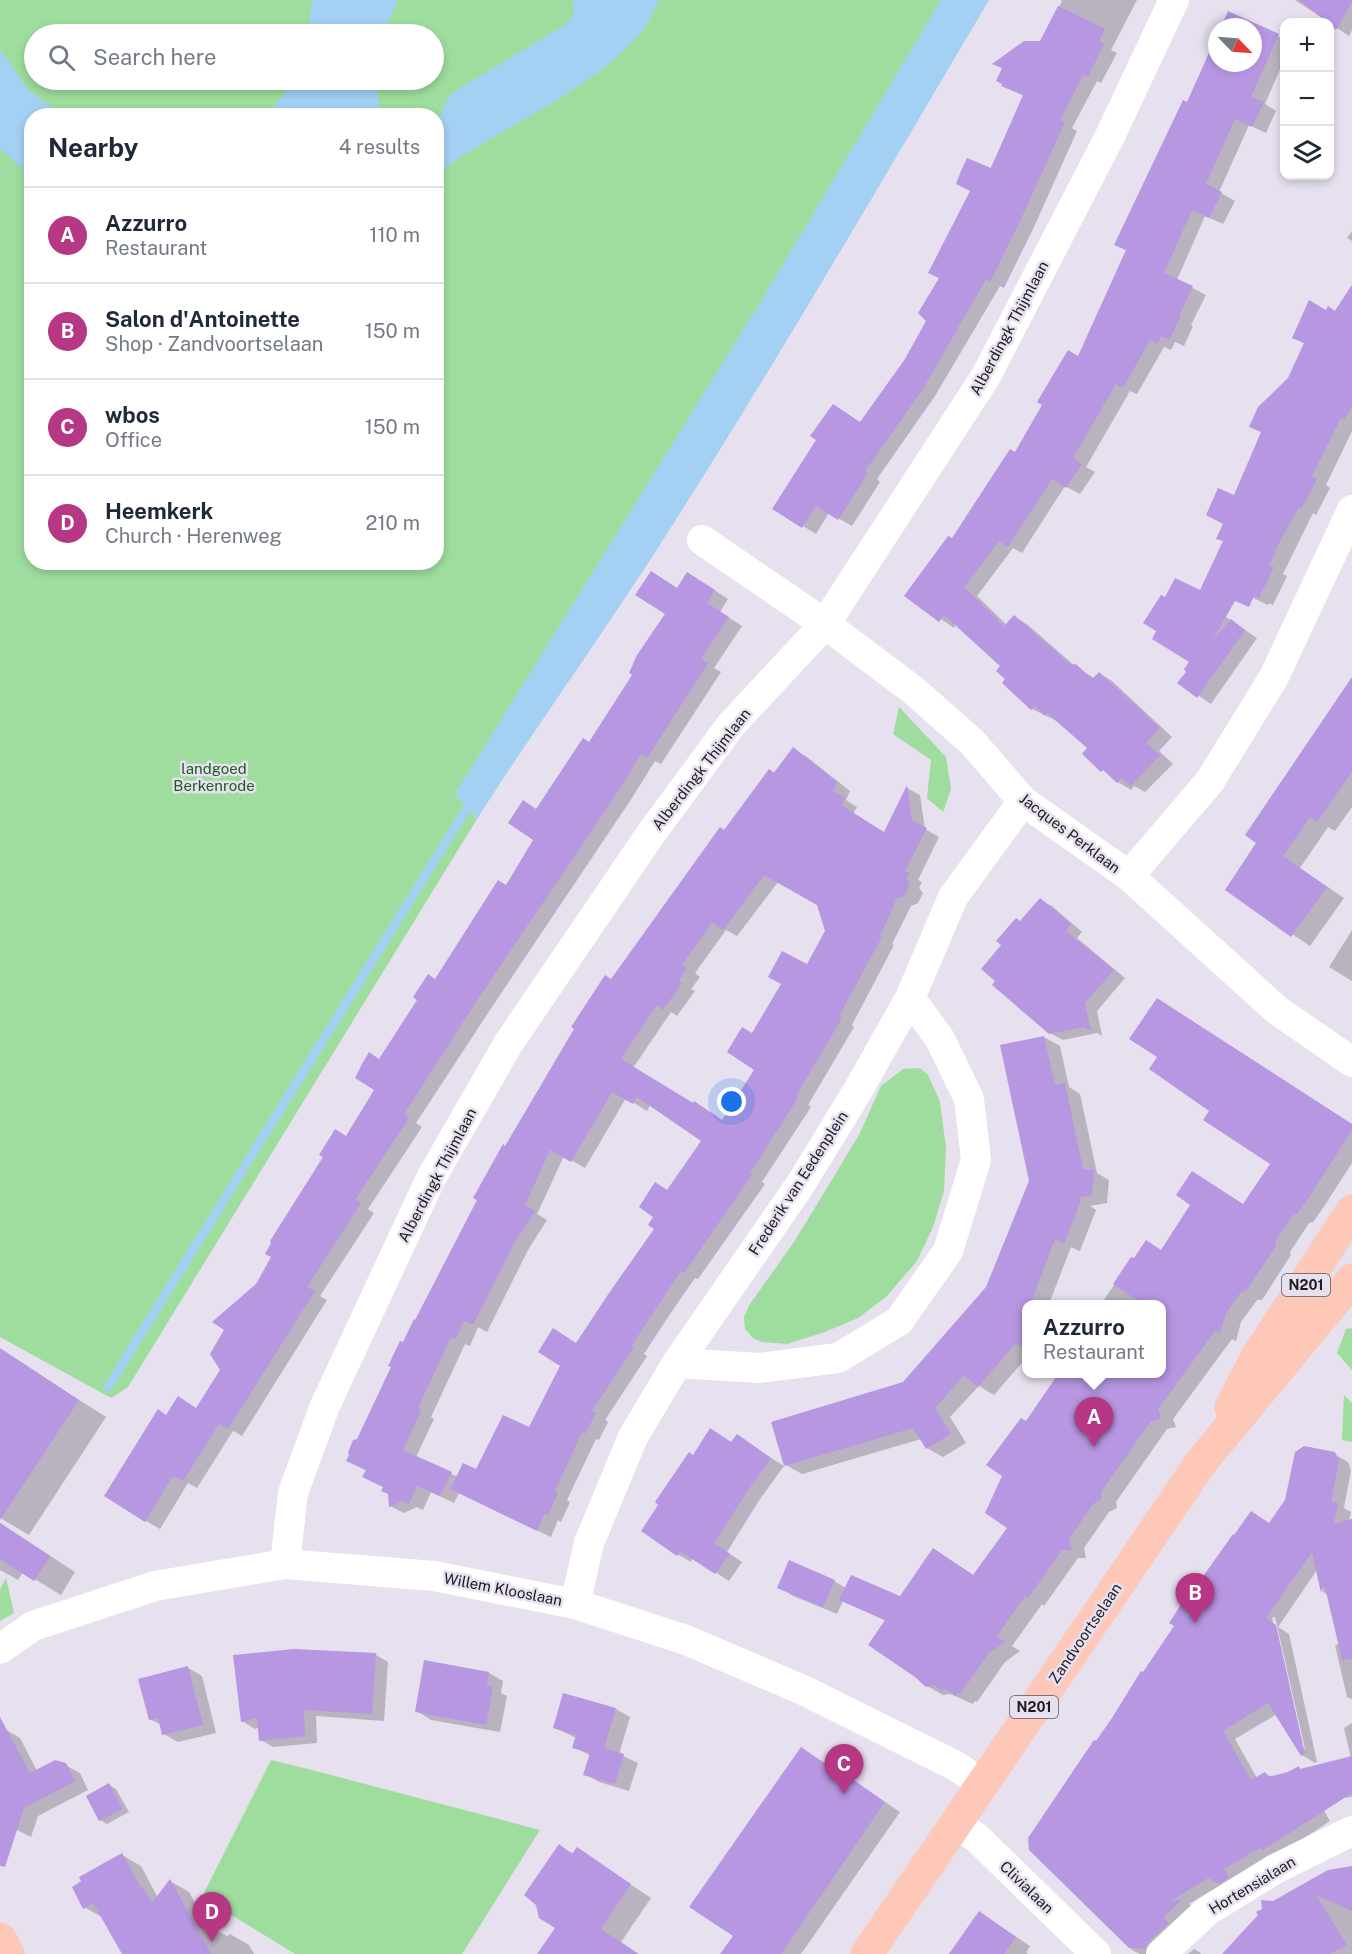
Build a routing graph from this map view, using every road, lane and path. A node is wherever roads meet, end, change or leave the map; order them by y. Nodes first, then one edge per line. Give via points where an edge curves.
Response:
1 (1174, 0) edge
2 (1352, 510) edge
3 (702, 540) dead end
4 (825, 624) junction
5 (1023, 801) junction
6 (1129, 876) junction
7 (910, 998) junction
8 (1352, 1062) edge
9 (1348, 1229) edge
10 (1312, 1275) junction
11 (1349, 1291) edge
12 (677, 1363) junction
13 (1202, 1461) junction
14 (285, 1564) junction
15 (575, 1604) junction
16 (0, 1649) edge
17 (982, 1784) junction
18 (956, 1823) junction
19 (1352, 1830) edge
20 (0, 1939) edge
21 (8, 1954) edge
22 (867, 1954) edge
23 (1096, 1954) edge
24 (1161, 1954) edge

1 - 4 street, Alberdingk Thijmlaan via 1110,136 986,376
2 - 6 street via 1274,677 1210,781
3 - 4 street, Jacques Perklaan
4 - 5 street, Jacques Perklaan via 913,690 963,735
4 - 14 street, Alberdingk Thijmlaan via 731,724 650,835 508,1044 431,1178 324,1408 292,1493
5 - 6 street, Jacques Perklaan
5 - 7 street, Frederik van Eedenplein via 953,897
6 - 8 street, Jacques Perklaan via 1277,1010
7 - 12 street, Frederik van Eedenplein via 800,1185
7 - 12 street via 940,1039 969,1099 976,1160 948,1251 899,1321 838,1358 760,1368
9 - 10 main road, Zandvoortselaan / N201
10 - 11 street
10 - 13 main road, Zandvoortselaan / N201 via 1257,1357
11 - 13 main road, Zandvoortselaan / N201
12 - 15 street, Frederik van Eedenplein via 633,1437 589,1543
13 - 17 main road, Zandvoortselaan / N201
14 - 15 street, Willem Klooslaan via 434,1576
14 - 16 street, Willem Klooslaan via 155,1586 33,1626
15 - 17 street, Willem Klooslaan via 686,1640 803,1690 956,1766
17 - 18 main road, Zandvoortselaan / N201
18 - 22 main road, Zandvoortselaan / N201
18 - 23 street, Clivialaan via 978,1839
19 - 24 street, Hortensialaan via 1275,1869 1207,1911
20 - 21 main road

